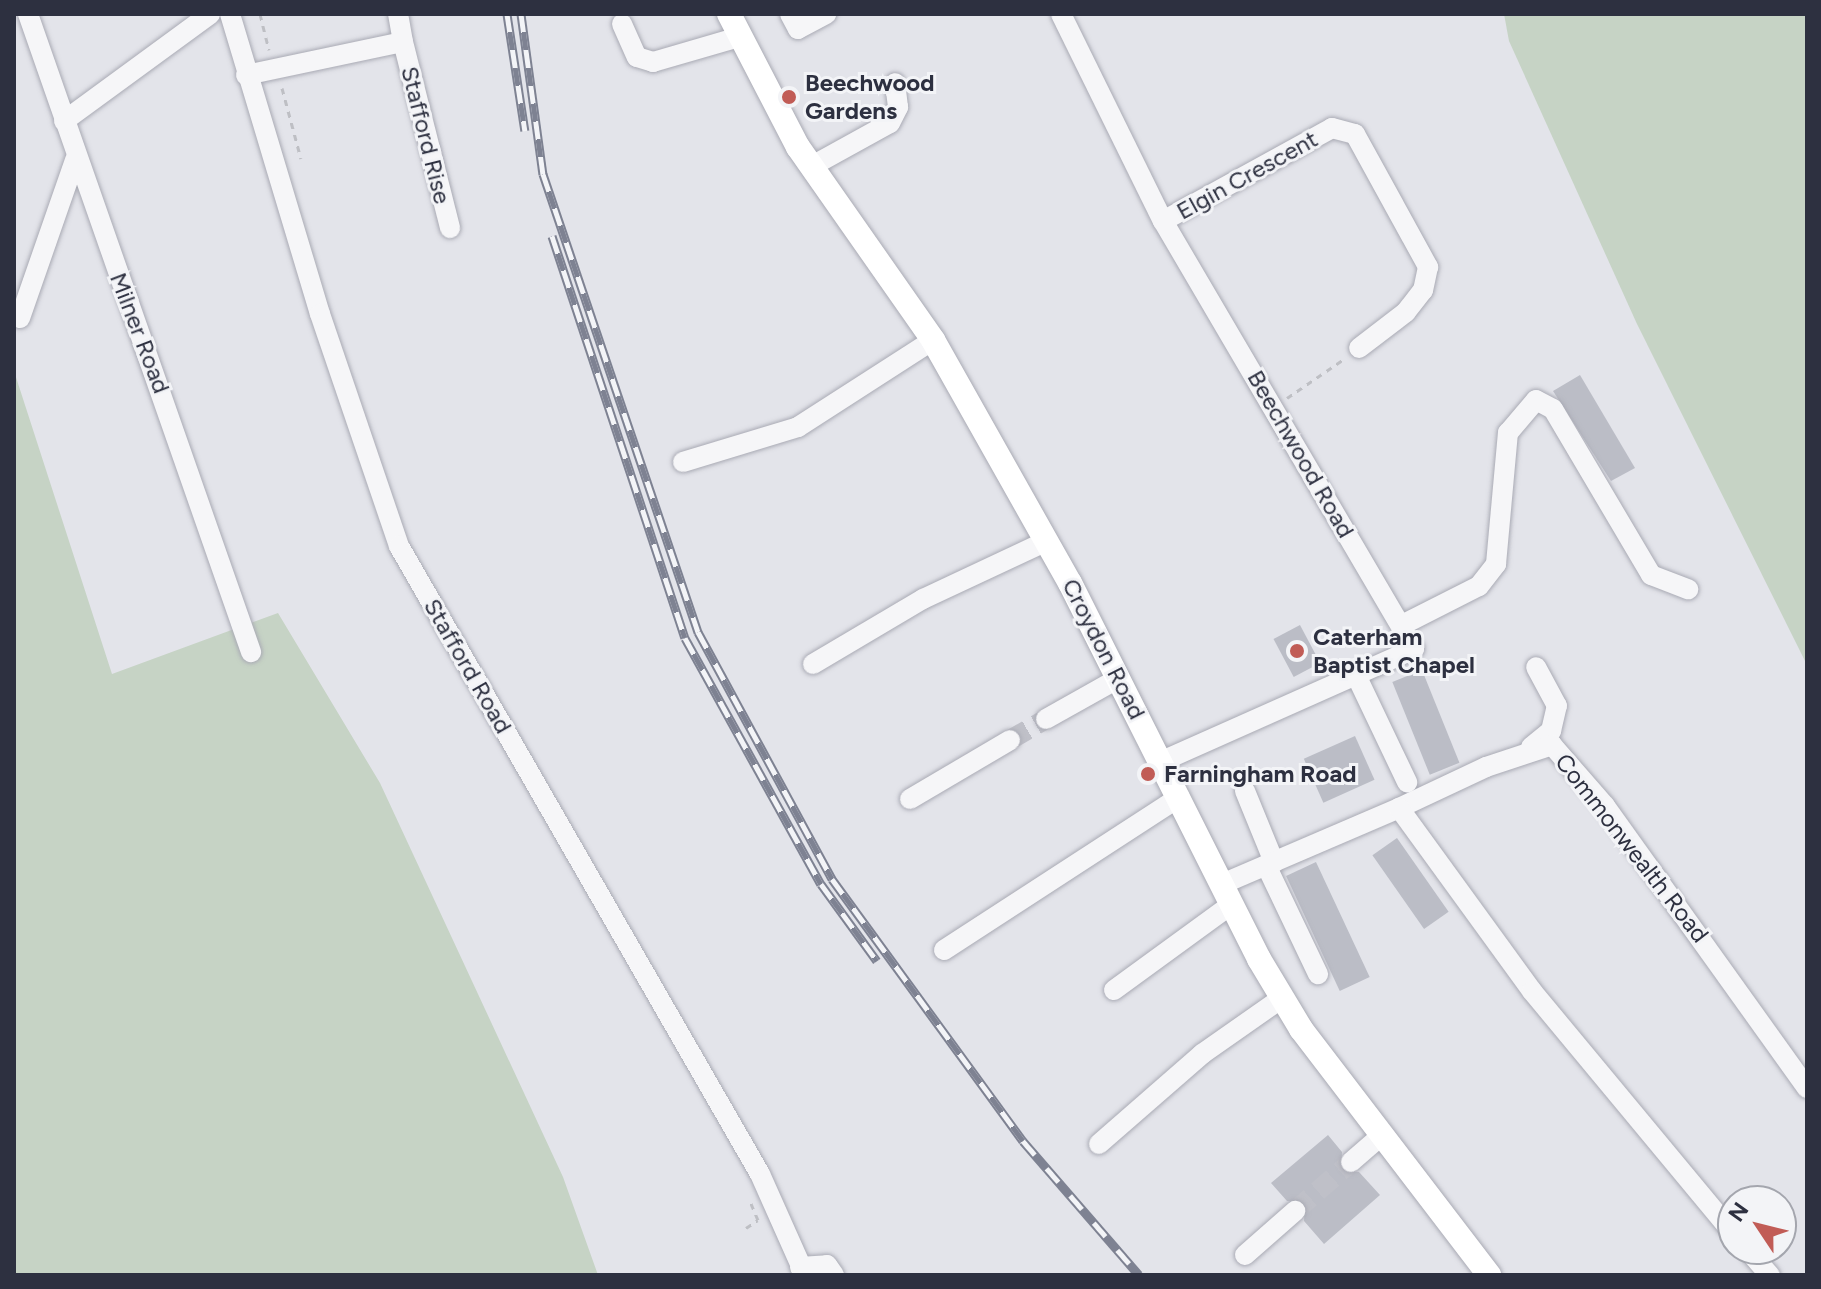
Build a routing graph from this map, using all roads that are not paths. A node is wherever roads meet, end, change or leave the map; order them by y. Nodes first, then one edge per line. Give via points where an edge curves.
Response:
1 (28, 14) edge
2 (210, 14) edge
3 (230, 14) edge
4 (398, 14) edge
5 (729, 14) edge
6 (790, 14) edge
7 (826, 14) edge
8 (1061, 14) edge
9 (622, 24) dead end
10 (739, 37) junction
11 (403, 42) junction
12 (246, 75) junction
13 (895, 83) dead end
14 (64, 121) junction
15 (75, 160) junction
16 (812, 166) junction
17 (1163, 221) junction
18 (450, 228) dead end
19 (20, 318) dead end
20 (933, 340) junction
21 (1359, 348) road end
22 (683, 462) dead end
23 (1047, 541) junction
24 (1688, 589) dead end
25 (1402, 625) junction
26 (251, 652) dead end
27 (813, 664) dead end
28 (1536, 667) dead end
29 (1356, 675) junction
30 (1119, 678) junction
31 (1046, 719) tunnel mouth
32 (1010, 740) tunnel mouth
33 (1528, 750) junction
34 (1162, 761) junction
35 (1407, 782) dead end
36 (1245, 791) dead end
37 (1180, 797) junction
38 (910, 799) dead end
39 (1399, 808) junction
40 (1270, 863) junction
41 (1227, 894) junction
42 (944, 950) dead end
43 (1318, 974) dead end
44 (1114, 990) dead end
45 (1282, 998) junction
46 (1807, 1088) edge
47 (1380, 1137) junction
48 (1099, 1144) dead end
49 (1351, 1162) tunnel mouth
50 (1295, 1211) tunnel mouth
51 (1717, 1214) edge
52 (1245, 1255) dead end
53 (803, 1271) edge
54 (834, 1275) edge
55 (1489, 1275) edge

1 - 14 street, Milner Road
2 - 14 street
3 - 12 street, Stafford Road
4 - 11 street, Stafford Rise
5 - 10 main road, Croydon Road
6 - 7 street via 798,29
8 - 17 street, Beechwood Road
9 - 10 street via 637,57 653,62
10 - 16 main road, Croydon Road
11 - 12 street, Stafford Rise
11 - 18 street, Stafford Rise
12 - 53 street, Stafford Road via 399,546 760,1174
13 - 16 street via 898,107 890,123
14 - 15 street, Milner Road
15 - 19 street
15 - 26 street, Milner Road
16 - 20 main road, Croydon Road
17 - 21 street, Elgin Crescent via 1332,128 1355,134 1428,267 1423,290 1406,312
17 - 25 street, Beechwood Road
20 - 22 street via 798,427
20 - 23 main road, Croydon Road
23 - 27 street via 923,599
23 - 30 main road, Croydon Road
24 - 25 street via 1651,575 1553,409 1536,400 1508,433 1496,564 1479,586
25 - 29 street via 1414,649
28 - 33 street via 1557,706 1551,731
29 - 34 street
29 - 35 street
30 - 31 street
30 - 34 main road, Croydon Road
32 - 38 street
33 - 39 street, Commonwealth Road
33 - 46 street, Commonwealth Road via 1552,745 1605,806
34 - 37 main road, Croydon Road
36 - 40 street
37 - 41 main road, Croydon Road
37 - 42 street
39 - 40 street
39 - 51 street via 1532,991
40 - 41 street
40 - 43 street
41 - 44 street
41 - 45 main road, Croydon Road
45 - 47 main road, Croydon Road
45 - 48 street via 1202,1054
47 - 49 street
47 - 55 main road, Croydon Road
50 - 52 street
53 - 54 street via 827,1265

